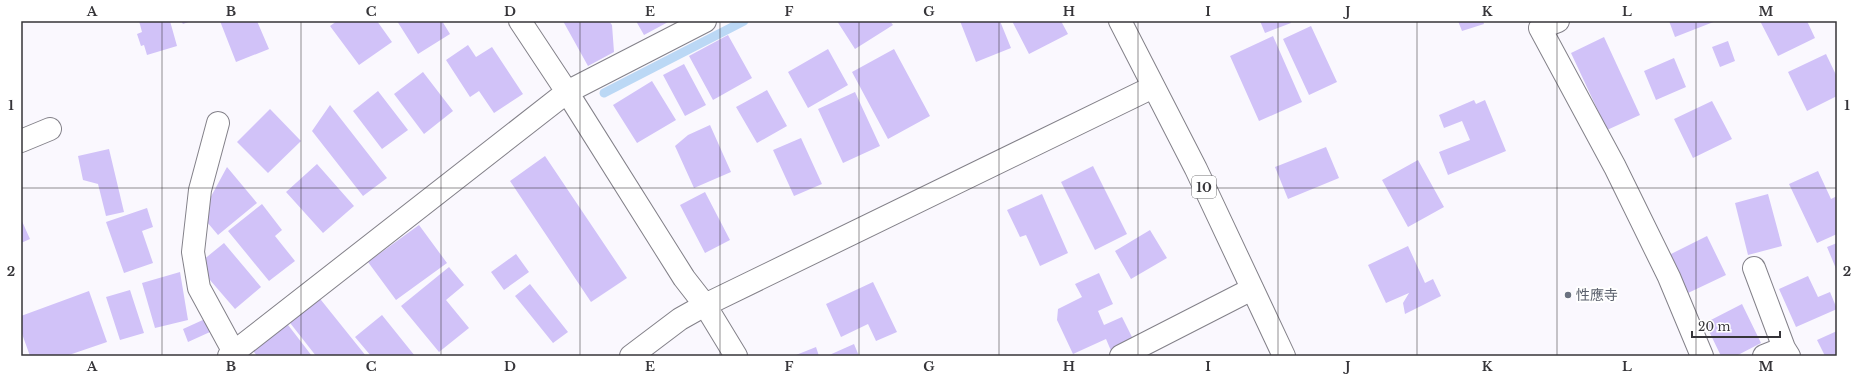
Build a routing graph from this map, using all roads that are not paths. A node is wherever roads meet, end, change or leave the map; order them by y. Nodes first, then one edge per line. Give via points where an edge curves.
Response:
1 (520, 21) edge
2 (706, 21) edge
3 (1120, 21) edge
4 (1558, 21) edge
5 (1153, 88) junction
6 (567, 92) junction
7 (218, 123) dead end
8 (50, 129) dead end
9 (21, 142) edge
10 (1754, 268) dead end
11 (1252, 289) junction
12 (705, 305) junction
13 (1786, 352) edge
14 (233, 355) edge
15 (631, 356) edge
16 (736, 356) edge
17 (1121, 356) edge
18 (1284, 356) edge
19 (1702, 356) edge
20 (1764, 356) edge

1 - 6 main road
2 - 6 main road
3 - 5 main road, 10
4 - 19 main road via 1540,28 1622,181 1669,277
5 - 11 main road, 10 via 1196,170
5 - 12 main road
6 - 12 main road via 684,278
6 - 14 main road
7 - 14 main road via 200,190 193,252 199,288
8 - 9 main road
10 - 13 main road
11 - 17 main road
11 - 18 main road, 10
12 - 15 main road via 680,319
12 - 16 main road
13 - 20 main road

